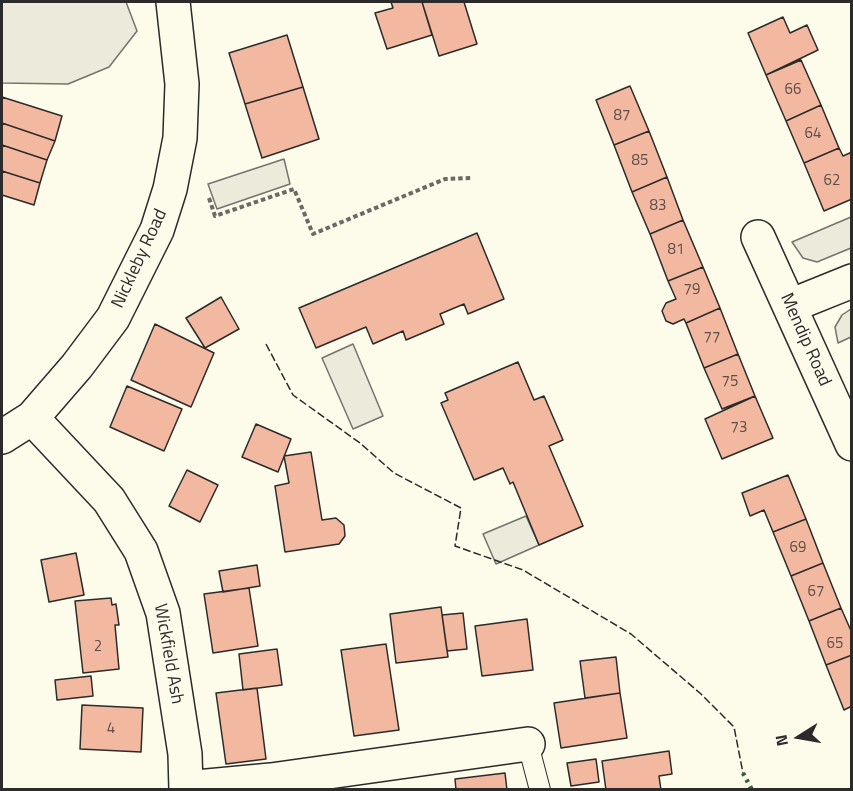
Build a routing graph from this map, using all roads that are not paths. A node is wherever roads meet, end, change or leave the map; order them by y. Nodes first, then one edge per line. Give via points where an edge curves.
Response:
1 (180, 4) edge
2 (758, 237) dead end
3 (852, 280) edge
4 (790, 306) junction
5 (32, 417) junction
6 (2, 437) edge
7 (852, 444) edge
8 (528, 744) joint
9 (186, 789) edge
10 (540, 789) edge

1 - 5 street, Nickleby Road via 180,138 157,230 112,318
2 - 4 street, Mendip Road
3 - 4 street
4 - 7 street, Mendip Road
5 - 6 street, Nickleby Road
5 - 9 street, Wickfield Ash via 109,500 141,551 163,613 185,754
8 - 9 street, Wickfield Ash
8 - 10 lane

